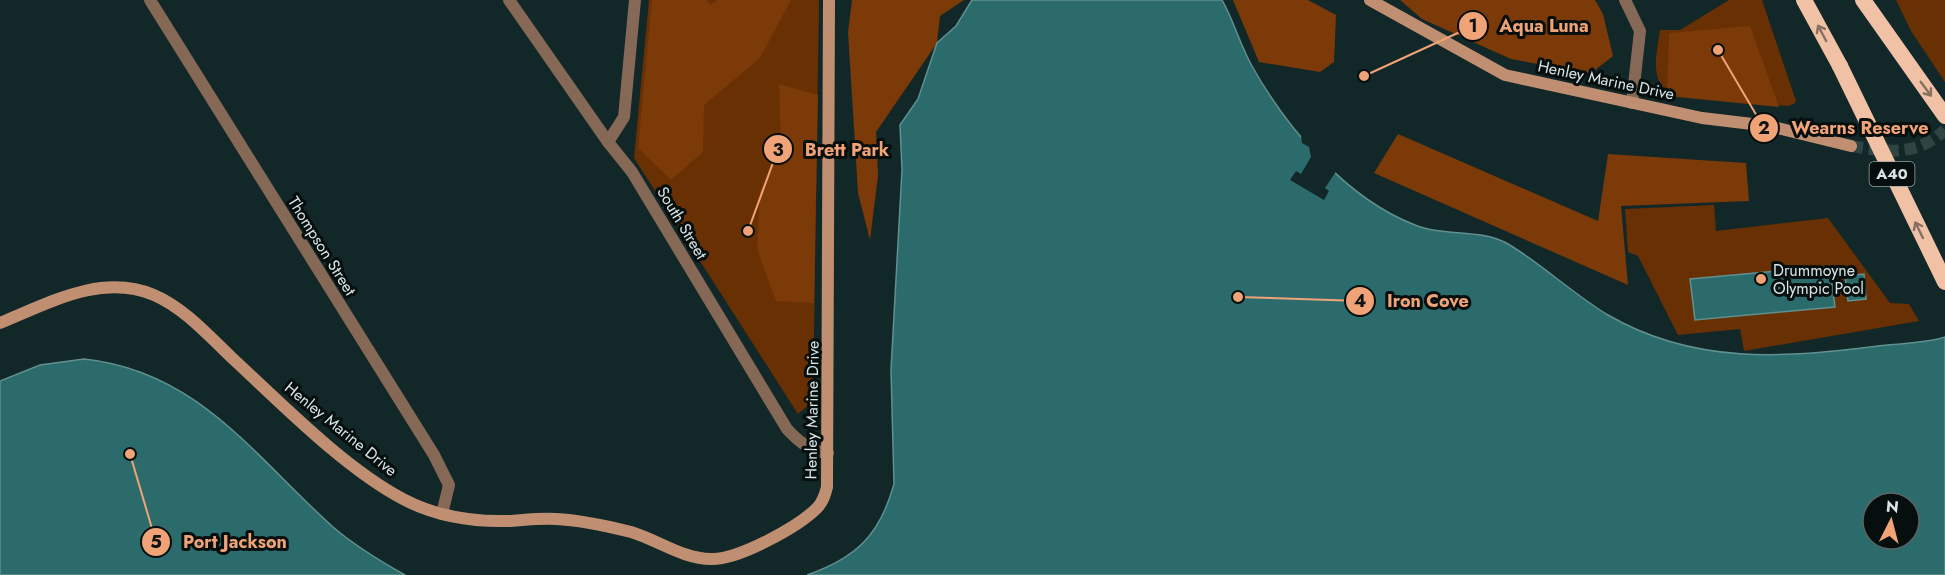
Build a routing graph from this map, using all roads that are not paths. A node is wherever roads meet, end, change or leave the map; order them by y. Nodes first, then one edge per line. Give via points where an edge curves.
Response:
1 (150, 0) edge
2 (509, 0) edge
3 (635, 0) edge
4 (829, 0) edge
5 (1370, 0) edge
6 (1625, 0) edge
7 (1804, 0) edge
8 (1870, 4) edge
9 (1632, 103) junction
10 (1945, 116) edge
11 (608, 142) junction
12 (1851, 146) tunnel mouth
13 (1945, 282) edge
14 (0, 323) edge
15 (828, 453) junction
16 (442, 514) junction

1 - 16 street, Thompson Street via 434,455 449,485
2 - 11 street, South Street
3 - 11 street via 624,117
4 - 15 main road, Henley Marine Drive
5 - 9 main road, Henley Marine Drive via 1505,75
6 - 9 street via 1640,31
13 -> 7 highway, A40, bridge
8 -> 10 highway
9 - 12 main road, Henley Marine Drive via 1714,120 1769,126
11 - 15 street, South Street via 632,172 787,429 799,442
14 - 16 main road, Henley Marine Drive via 98,287 153,294 185,314 302,422 372,478 402,498
15 - 16 main road, Henley Marine Drive via 827,487 815,510 754,548 723,558 684,554 633,533 558,519 489,520

